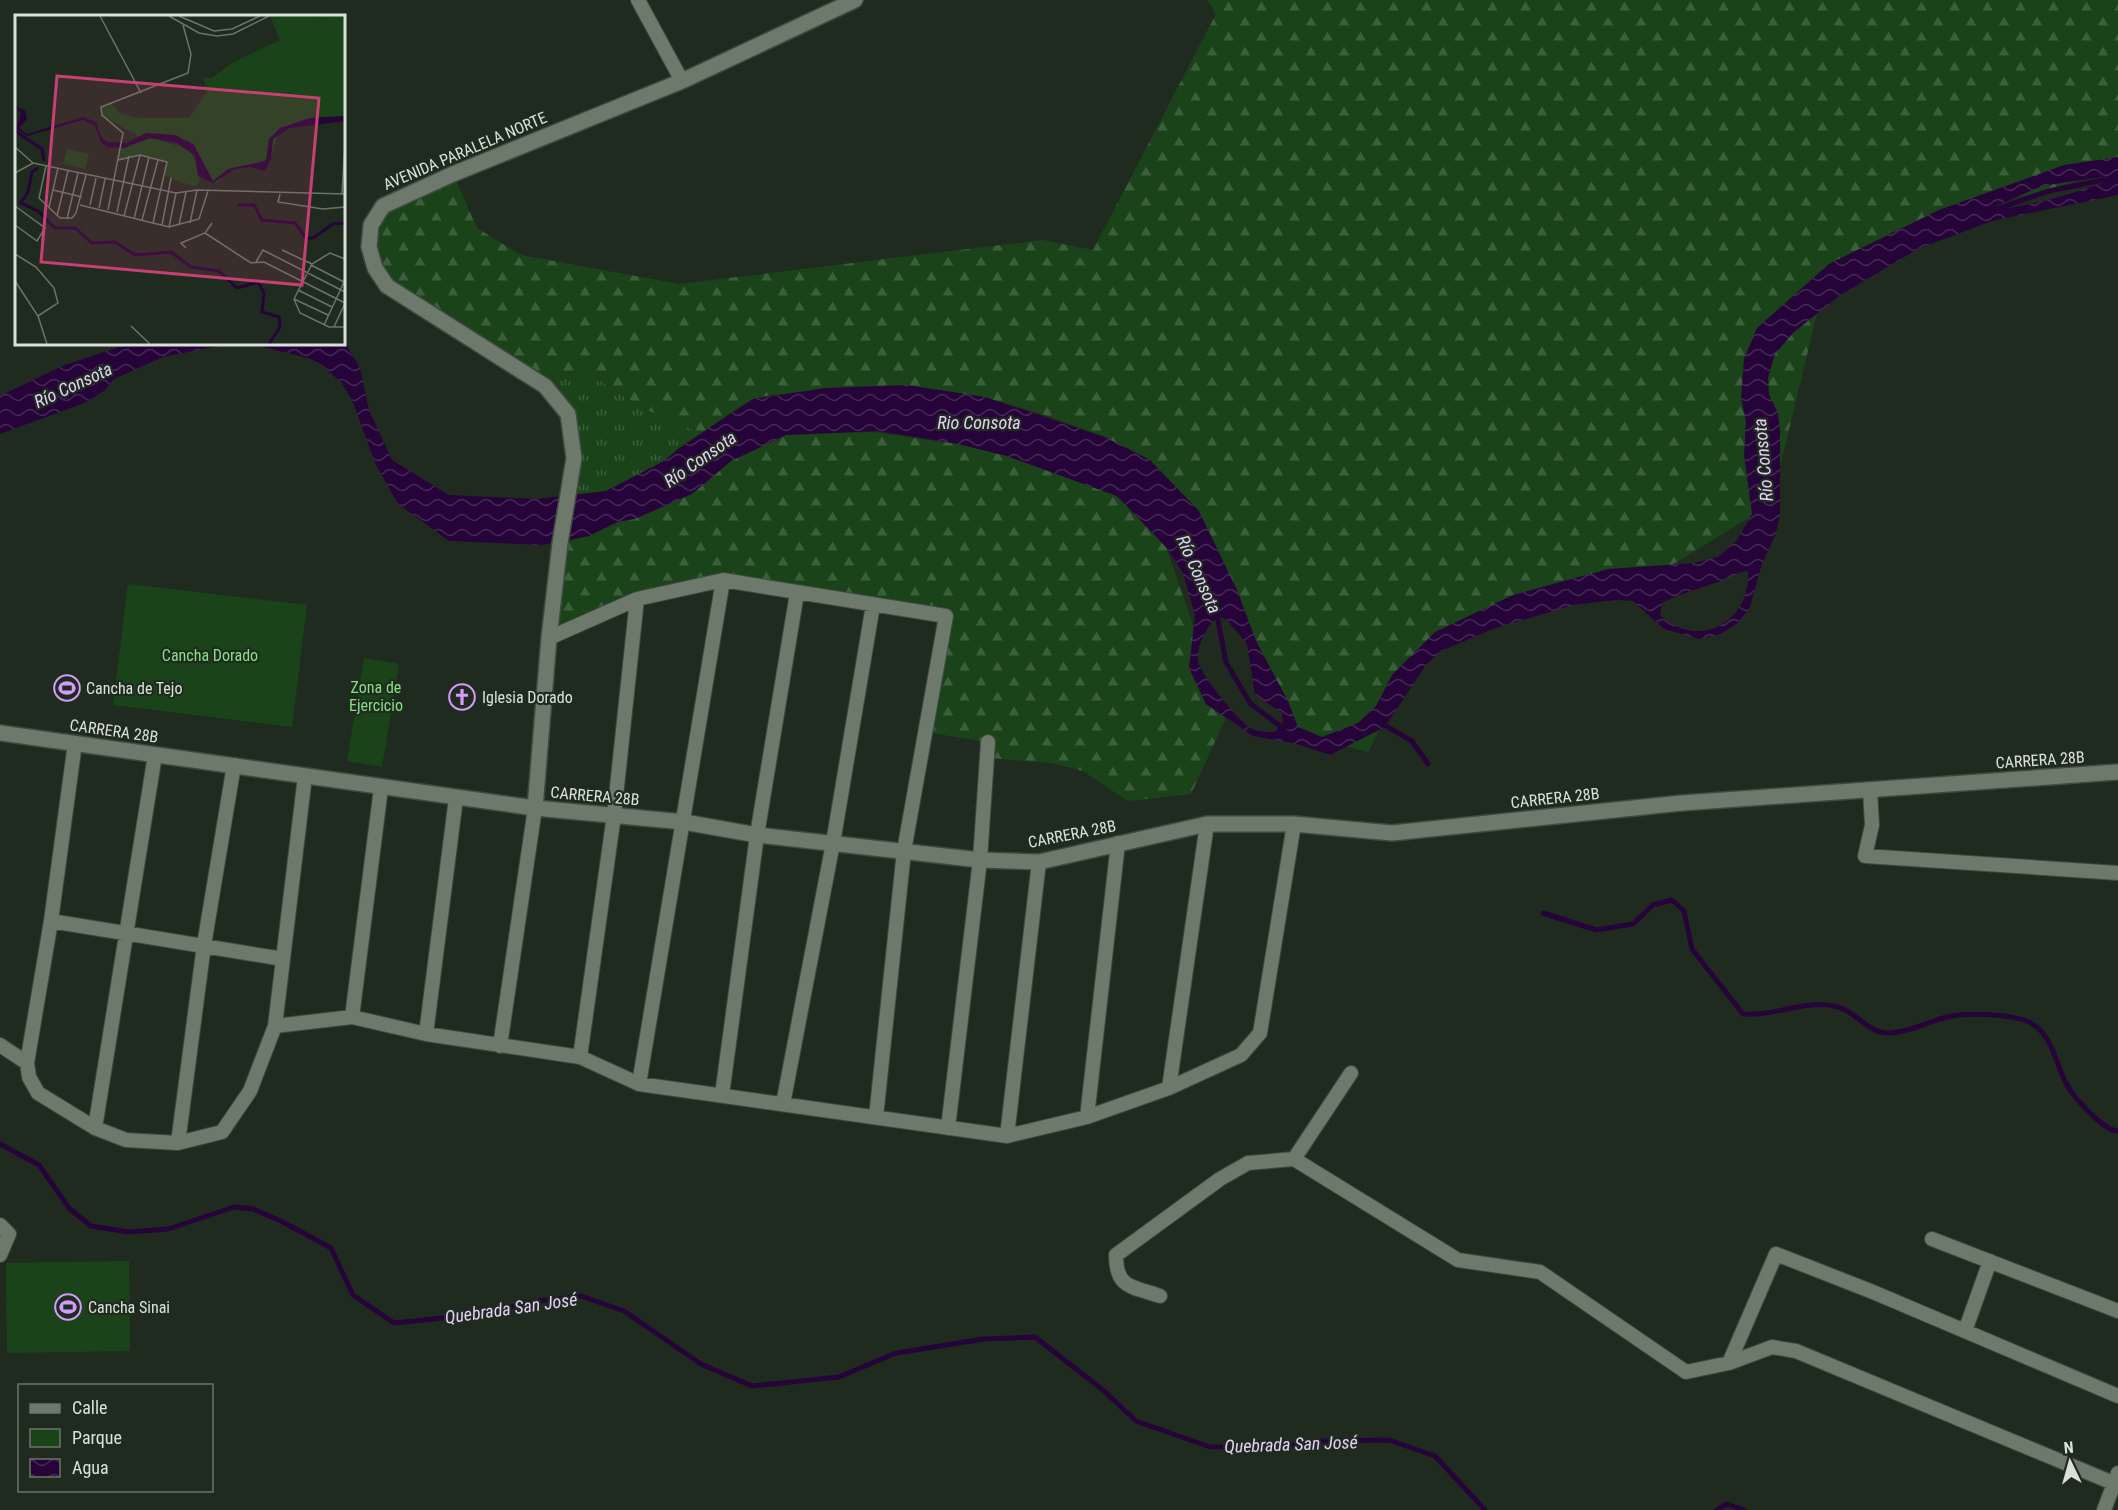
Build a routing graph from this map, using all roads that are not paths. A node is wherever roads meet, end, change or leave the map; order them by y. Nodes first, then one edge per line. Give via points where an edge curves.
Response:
1 (638, 0) edge
2 (855, 0) edge
3 (682, 81) junction
4 (723, 580) junction
5 (797, 593) junction
6 (637, 599) junction
7 (873, 605) junction
8 (549, 638) junction
9 (0, 733) edge
10 (988, 742) dead end
11 (75, 743) junction
12 (155, 755) junction
13 (234, 765) junction
14 (2118, 772) edge
15 (305, 776) junction
16 (381, 788) junction
17 (1870, 790) junction
18 (456, 798) junction
19 (535, 808) junction
20 (614, 815) junction
21 (684, 822) junction
22 (1207, 824) junction
23 (1293, 824) junction
24 (757, 835) junction
25 (832, 843) junction
26 (1118, 843) junction
27 (904, 851) junction
28 (980, 860) junction
29 (1039, 862) junction
30 (2118, 873) edge
31 (51, 921) junction
32 (128, 933) junction
33 (204, 945) junction
34 (283, 959) junction
35 (352, 1017) junction
36 (274, 1026) junction
37 (426, 1034) junction
38 (0, 1045) edge
39 (500, 1046) junction
40 (579, 1056) junction
41 (27, 1063) junction
42 (1352, 1073) dead end
43 (639, 1083) junction
44 (1169, 1088) junction
45 (722, 1095) junction
46 (783, 1104) junction
47 (1087, 1117) junction
48 (876, 1118) junction
49 (95, 1128) junction
50 (948, 1128) junction
51 (1007, 1136) junction
52 (178, 1143) junction
53 (1294, 1159) junction
54 (0, 1225) edge
55 (1932, 1239) dead end
56 (0, 1255) edge
57 (1990, 1261) junction
58 (1160, 1296) dead end
59 (2118, 1311) edge
60 (1965, 1330) junction
61 (1729, 1363) junction
62 (2118, 1396) edge
63 (2117, 1480) edge
64 (2104, 1510) edge

1 - 3 street
2 - 3 street, AVENIDA PARALELA NORTE
3 - 8 street, AVENIDA PARALELA NORTE via 383,206 371,225 371,258 387,286 545,386 568,414 574,458
4 - 5 street
4 - 6 street
4 - 21 street
5 - 7 street
5 - 24 street
6 - 8 street
6 - 20 street
7 - 25 street
7 - 27 street via 946,616
8 - 19 street, AVENIDA PARALELA NORTE
9 - 11 street, CARRERA 28B
10 - 28 street
11 - 12 street, CARRERA 28B
11 - 31 street
12 - 13 street, CARRERA 28B
12 - 32 street
13 - 15 street, CARRERA 28B
13 - 33 street
14 - 17 street, CARRERA 28B
15 - 16 street, CARRERA 28B
15 - 34 street
16 - 18 street, CARRERA 28B
16 - 35 street
17 - 23 street, CARRERA 28B via 1682,803 1392,833
17 - 30 street via 1872,825 1865,856
18 - 19 street, CARRERA 28B
18 - 37 street
19 - 20 street, CARRERA 28B
19 - 39 street
20 - 21 street, CARRERA 28B
20 - 40 street
21 - 24 street, CARRERA 28B
21 - 43 street
22 - 23 street, CARRERA 28B
22 - 26 street, CARRERA 28B
22 - 44 street
23 - 44 street via 1260,1033 1241,1055
24 - 25 street, CARRERA 28B
24 - 45 street
25 - 27 street, CARRERA 28B
25 - 46 street
26 - 29 street, CARRERA 28B
26 - 47 street
27 - 28 street, CARRERA 28B
27 - 48 street
28 - 29 street, CARRERA 28B
28 - 50 street
29 - 51 street
31 - 32 street
31 - 41 street
32 - 33 street
32 - 49 street
33 - 34 street
33 - 52 street
34 - 36 street
35 - 36 street
35 - 37 street
36 - 52 street via 250,1091 222,1132
37 - 39 street
38 - 41 street
39 - 40 street
40 - 43 street
41 - 49 street via 38,1093
42 - 53 street
43 - 45 street
44 - 47 street
45 - 46 street
46 - 48 street
47 - 51 street
48 - 50 street
49 - 52 street via 126,1140
50 - 51 street
53 - 58 street via 1248,1163 1116,1255 1120,1281
53 - 61 street via 1458,1260 1540,1272 1686,1372
54 - 56 street via 9,1234
55 - 57 street
57 - 59 street
57 - 60 street
60 - 61 street via 1776,1254
60 - 62 street
61 - 63 street via 1772,1347 1796,1351
63 - 64 street

